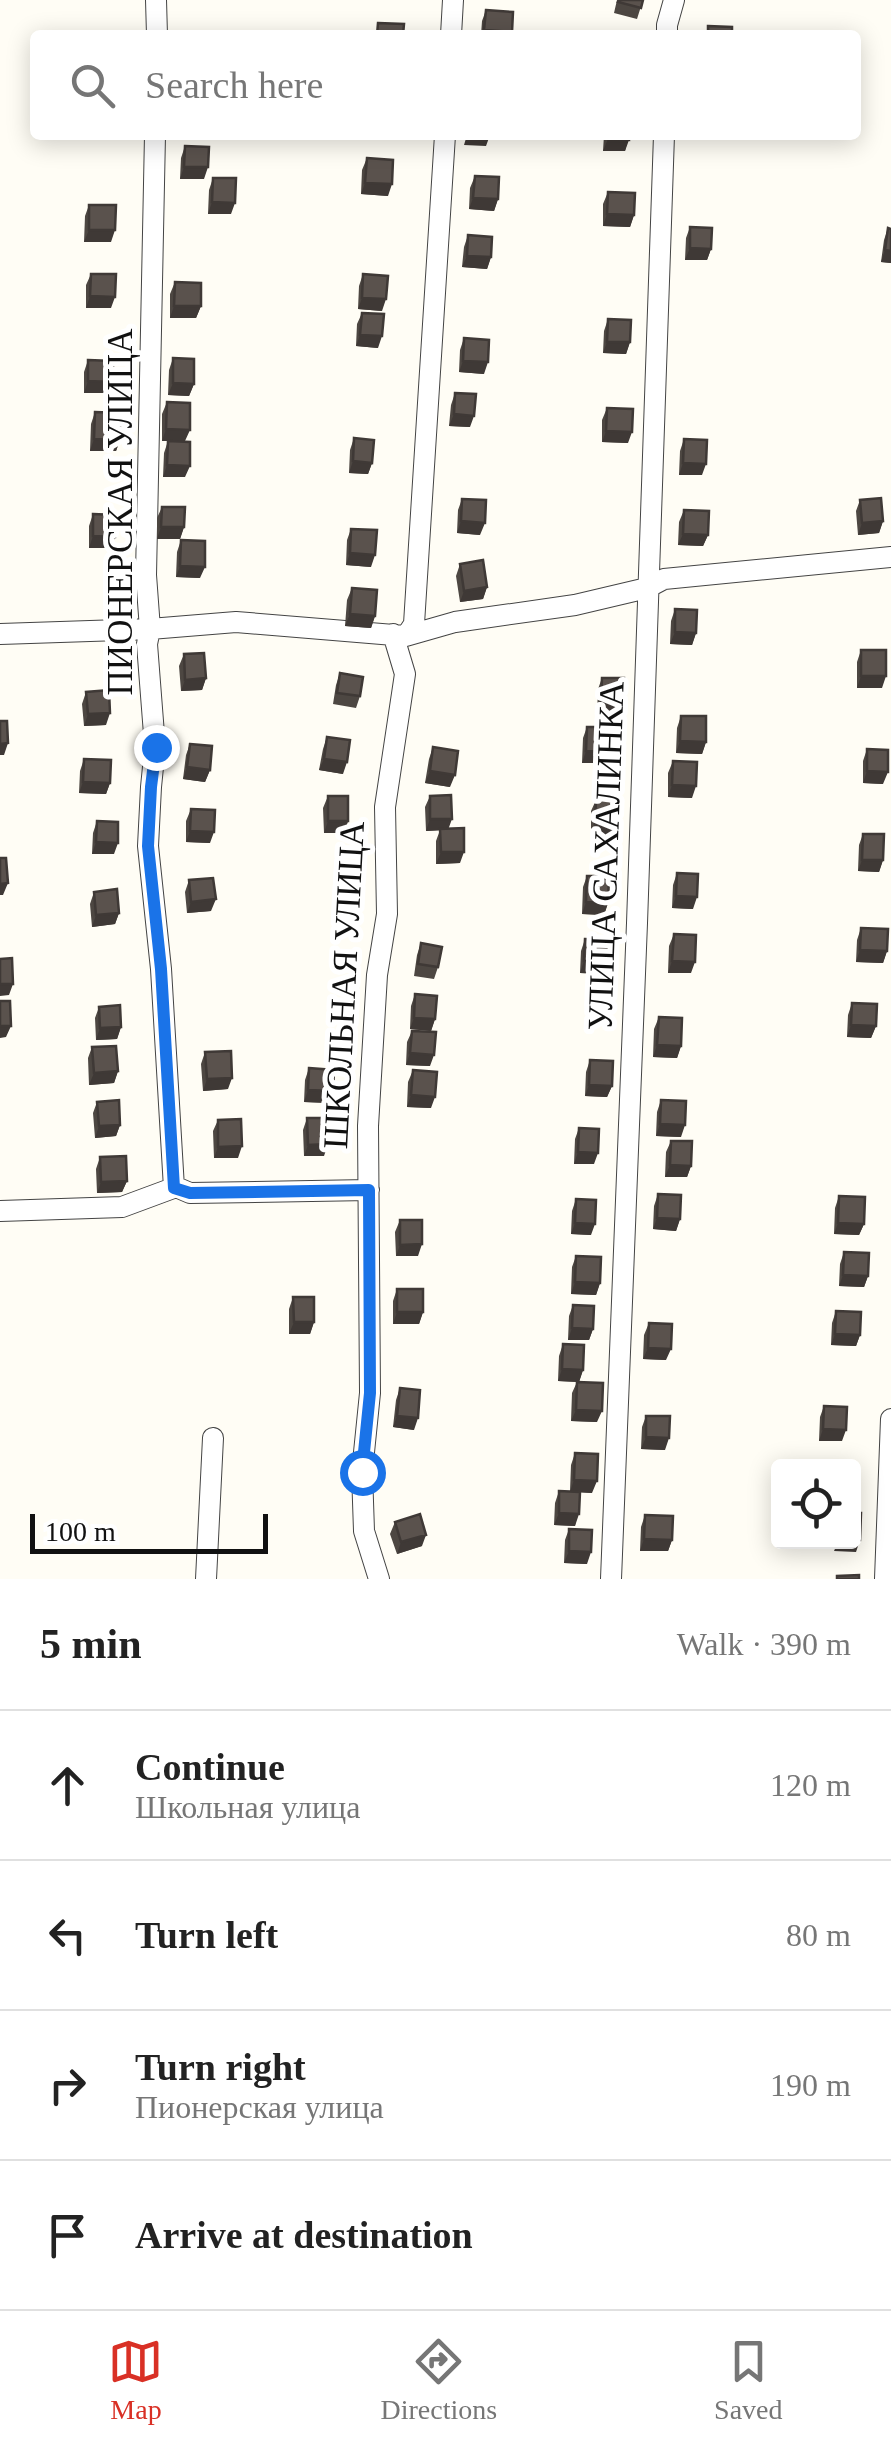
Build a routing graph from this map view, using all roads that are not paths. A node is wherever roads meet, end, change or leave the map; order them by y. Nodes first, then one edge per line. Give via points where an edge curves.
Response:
1 (156, 0) edge
2 (454, 0) edge
3 (674, 0) edge
4 (157, 30) edge
5 (451, 30) edge
6 (667, 30) edge
7 (156, 140) edge
8 (445, 140) edge
9 (664, 140) edge
10 (891, 557) edge
11 (647, 588) junction
12 (150, 629) junction
13 (0, 634) edge
14 (399, 635) junction
15 (174, 1188) junction
16 (369, 1190) junction
17 (0, 1211) edge
18 (891, 1419) edge
19 (213, 1438) dead end
20 (206, 1579) edge
21 (379, 1579) edge
22 (611, 1579) edge
23 (886, 1579) edge

1 - 4 street
2 - 5 street
3 - 6 street
7 - 12 street, ПИОНЕРСКАЯ УЛИЦА
8 - 14 street, ШКОЛЬНАЯ УЛИЦА via 414,624
9 - 11 street, УЛИЦА САХАЛИНКА
10 - 11 street via 664,579
11 - 14 street
11 - 22 street, УЛИЦА САХАЛИНКА
12 - 13 street
12 - 14 street via 236,622
12 - 15 street, ПИОНЕРСКАЯ УЛИЦА via 156,747 148,846
14 - 16 street, ШКОЛЬНАЯ УЛИЦА via 405,674 385,807 387,914 368,1126
15 - 16 street
15 - 17 street via 122,1207
16 - 21 street, ШКОЛЬНАЯ УЛИЦА via 370,1393 362,1472 364,1531
18 - 23 street
19 - 20 street

